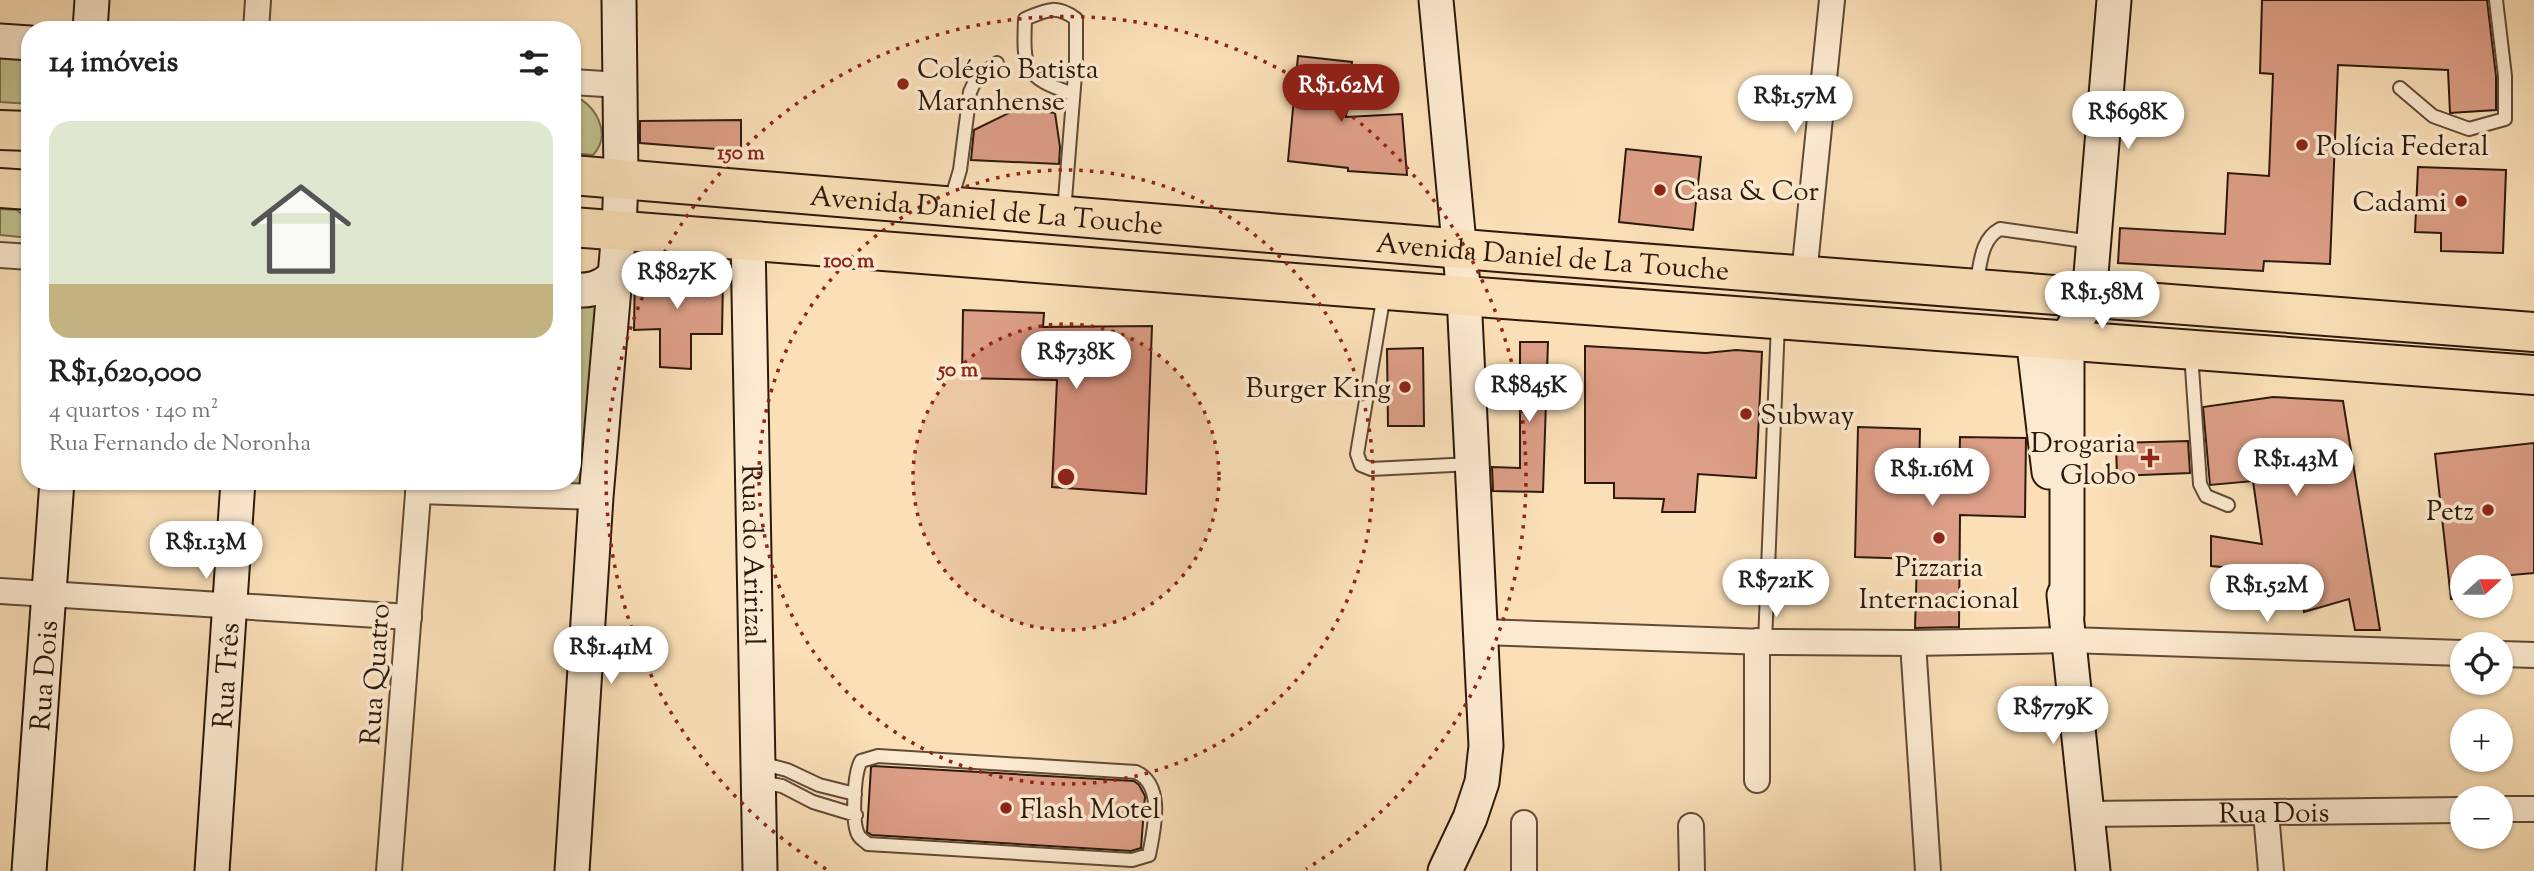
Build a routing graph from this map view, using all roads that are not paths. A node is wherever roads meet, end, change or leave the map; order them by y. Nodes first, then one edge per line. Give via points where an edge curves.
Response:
1 (92, 0) edge
2 (258, 0) edge
3 (619, 0) edge
4 (1436, 0) edge
5 (1832, 0) edge
6 (2114, 0) edge
7 (2496, 0) edge
8 (91, 21) edge
9 (257, 21) edge
10 (0, 41) edge
11 (21, 42) edge
12 (997, 63) dead end
13 (581, 83) edge
14 (620, 85) junction
15 (2400, 88) dead end
16 (1073, 94) junction
17 (0, 130) edge
18 (21, 131) edge
19 (581, 175) edge
20 (581, 178) edge
21 (621, 179) junction
22 (0, 188) edge
23 (21, 189) edge
24 (949, 206) junction
25 (1064, 216) junction
26 (581, 228) edge
27 (619, 230) junction
28 (748, 240) junction
29 (2093, 242) junction
30 (1459, 249) junction
31 (0, 255) edge
32 (21, 256) edge
33 (1804, 275) junction
34 (613, 277) junction
35 (1975, 289) junction
36 (581, 290) edge
37 (1384, 290) junction
38 (2042, 294) junction
39 (1464, 296) junction
40 (2089, 298) junction
41 (1778, 319) junction
42 (2534, 332) edge
43 (2050, 338) junction
44 (2191, 349) junction
45 (2534, 375) edge
46 (1472, 464) junction
47 (56, 490) edge
48 (237, 490) edge
49 (418, 490) edge
50 (483, 490) edge
51 (596, 497) junction
52 (2228, 505) dead end
53 (0, 591) edge
54 (48, 594) junction
55 (230, 606) junction
56 (408, 617) junction
57 (2068, 627) junction
58 (1481, 632) junction
59 (1761, 642) junction
60 (1913, 643) junction
61 (2450, 652) edge
62 (2513, 654) edge
63 (2534, 655) edge
64 (759, 773) junction
65 (1757, 780) dead end
66 (855, 794) junction
67 (2534, 809) edge
68 (2450, 810) edge
69 (2513, 810) edge
70 (2266, 813) junction
71 (2087, 814) junction
72 (856, 815) junction
73 (1524, 824) dead end
74 (1691, 825) dead end
75 (29, 871) edge
76 (212, 871) edge
77 (389, 871) edge
78 (572, 871) edge
79 (760, 871) edge
80 (1446, 871) edge
81 (1524, 871) edge
82 (1692, 871) edge
83 (1928, 871) edge
84 (2093, 871) edge
85 (2270, 871) edge

1 - 8 main road
2 - 9 street
3 - 14 main road
4 - 30 main road
5 - 33 street
6 - 29 main road
7 - 15 lane via 2505,119 2469,129 2432,116
10 - 11 main road
12 - 24 lane via 975,81 970,92 960,170
13 - 14 street
14 - 21 main road
16 - 16 lane via 1076,19 1064,10 1046,10 1025,19 1024,54 1033,77
16 - 25 lane
17 - 18 main road
19 - 21 main road, Avenida Daniel de La Touche
20 - 27 main road via 608,202
21 - 24 main road, Avenida Daniel de La Touche
21 - 27 main road
22 - 23 main road
24 - 25 main road, Avenida Daniel de La Touche
25 - 30 main road, Avenida Daniel de La Touche
26 - 27 main road, Avenida Daniel de La Touche
27 - 28 main road, Avenida Daniel de La Touche
27 - 34 main road
28 - 37 main road, Avenida Daniel de La Touche
28 - 64 main road, Rua do Aririzal
29 - 35 lane via 2000,229 1990,234 1985,245
29 - 40 main road
30 - 33 main road, Avenida Daniel de La Touche
30 - 39 main road
31 - 32 street
33 - 35 main road, Avenida Daniel de La Touche
34 - 36 main road via 594,289
34 - 51 main road
35 - 38 main road, Avenida Daniel de La Touche
37 - 39 main road, Avenida Daniel de La Touche
37 - 46 lane via 1357,454 1361,465 1371,469
38 - 40 main road, Avenida Daniel de La Touche
38 - 43 main road
39 - 41 main road, Avenida Daniel de La Touche
39 - 46 main road
40 - 42 main road, Avenida Daniel de La Touche
40 - 43 main road
41 - 43 main road, Avenida Daniel de La Touche
41 - 59 lane
43 - 44 main road, Avenida Daniel de La Touche
43 - 57 main road
44 - 45 main road, Avenida Daniel de La Touche
44 - 52 lane via 2200,484 2206,496
46 - 58 main road
47 - 54 main road, Rua Dois
48 - 55 main road, Rua Três
49 - 56 street, Rua Quatro
50 - 51 street
51 - 78 main road
53 - 54 street
54 - 55 street
54 - 75 main road, Rua Dois
55 - 56 street
55 - 76 main road, Rua Três
56 - 77 street, Rua Quatro
57 - 60 street
57 - 61 street
57 - 71 main road
58 - 59 street
58 - 80 main road via 1486,746 1482,782
59 - 60 street
59 - 65 street
60 - 83 street
62 - 63 street
64 - 66 lane via 787,770
64 - 72 lane via 813,802
64 - 79 main road, Rua do Aririzal
66 - 72 lane
66 - 72 lane via 858,767 862,761 878,757 1136,772 1149,781 1155,798 1149,855 1132,860 868,844 859,836
67 - 69 street
68 - 70 street, Rua Dois
70 - 71 street, Rua Dois
70 - 85 street
71 - 84 main road
73 - 81 street
74 - 82 street

